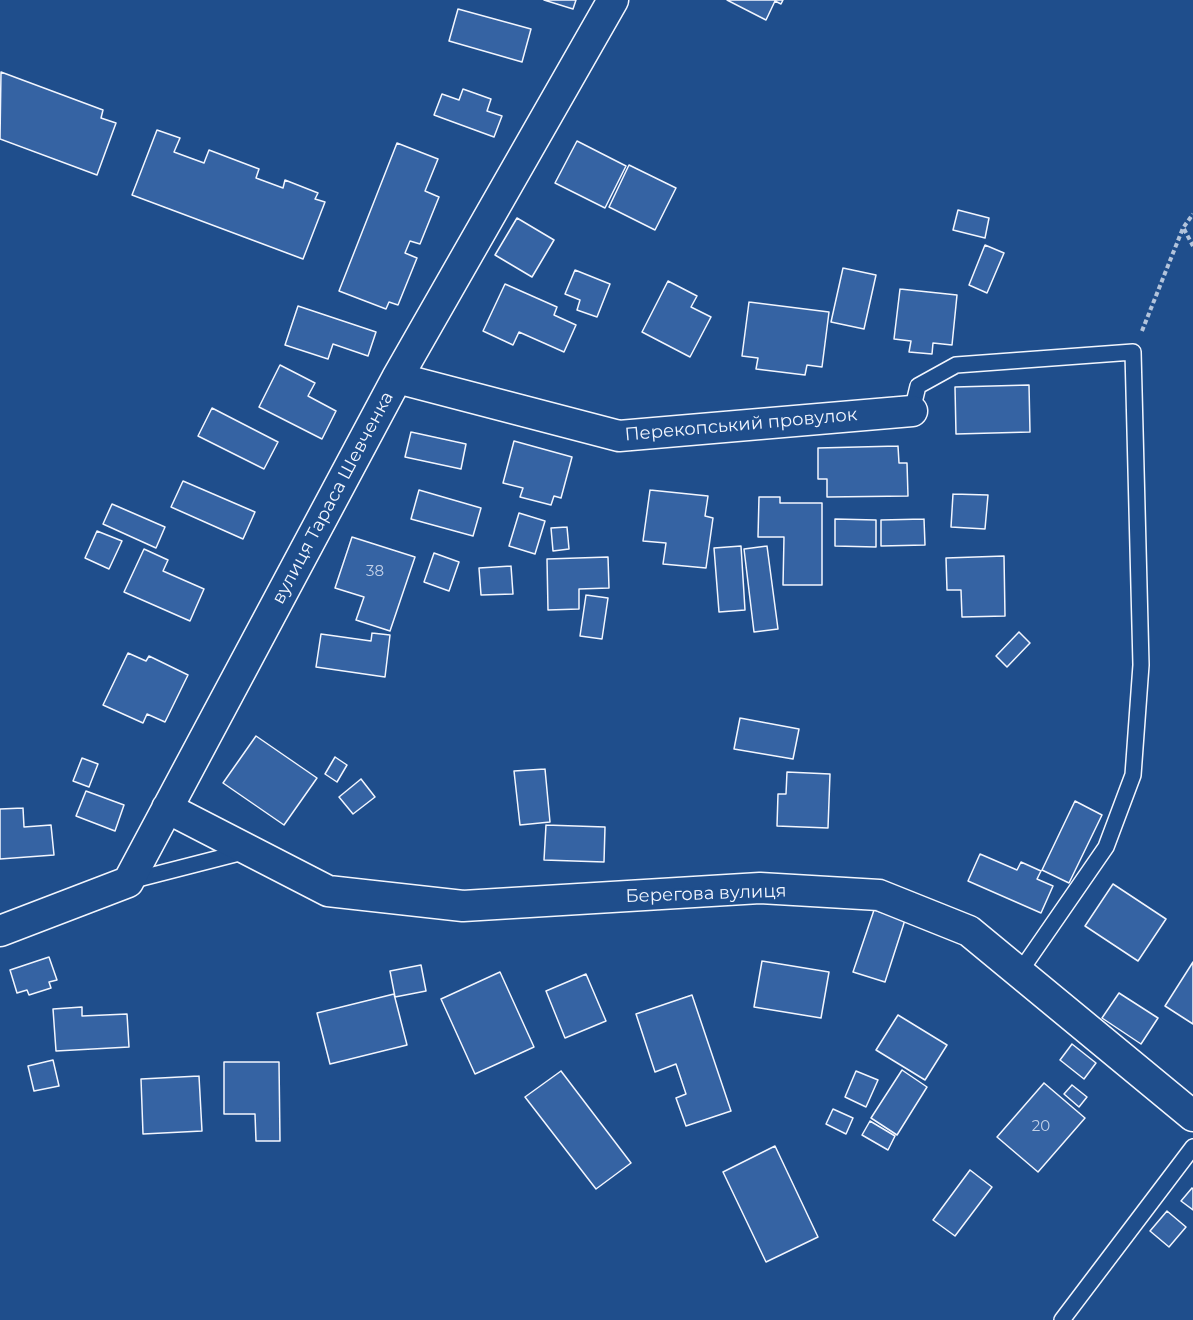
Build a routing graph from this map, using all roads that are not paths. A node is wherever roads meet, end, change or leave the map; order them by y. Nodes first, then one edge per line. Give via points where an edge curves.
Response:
1 (613, 0) edge
2 (397, 378) junction
3 (912, 411) joint
4 (167, 808) junction
5 (250, 851) junction
6 (128, 882) junction
7 (0, 931) edge
8 (1019, 973) junction
9 (1193, 1116) edge
10 (1193, 1147) edge
11 (1062, 1320) edge

1 - 2 street, вулиця Тараса Шевченка
2 - 3 street, Перекопський провулок via 619,436
2 - 4 street, вулиця Тараса Шевченка
3 - 8 lane via 918,386 956,364 1133,352 1141,665 1132,775 1106,847
4 - 5 street, Берегова вулиця
4 - 6 street, вулиця Тараса Шевченка
5 - 6 lane
5 - 8 street, Берегова вулиця via 328,891 463,906 760,888 879,895 969,931
6 - 7 street
8 - 9 street, Берегова вулиця
10 - 11 lane

